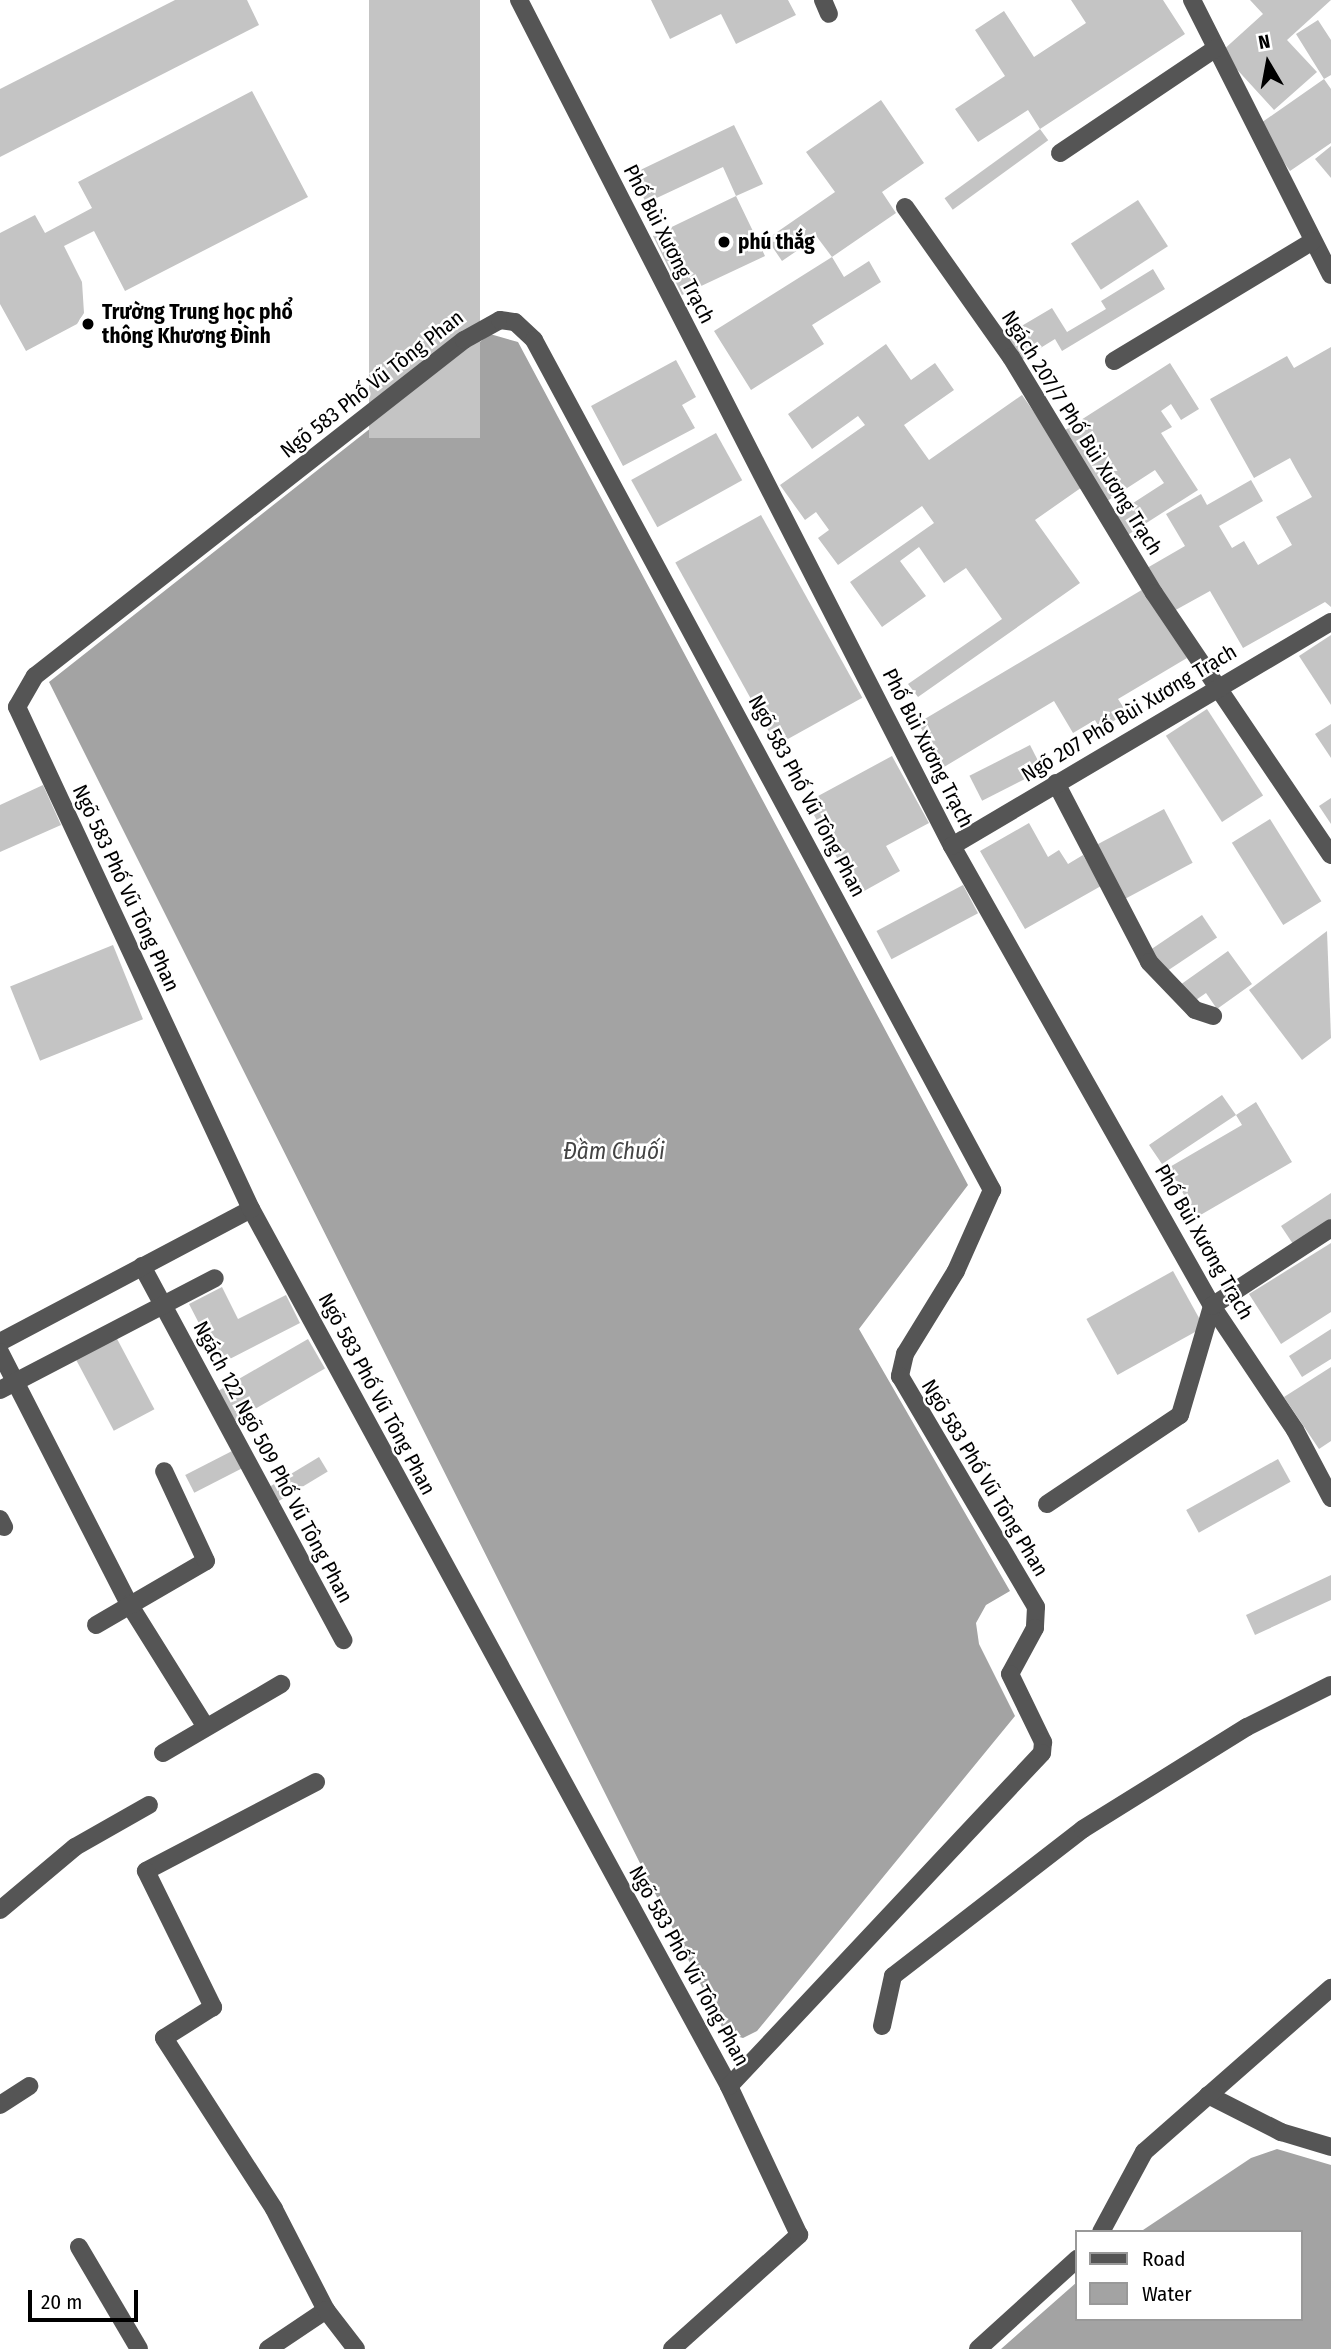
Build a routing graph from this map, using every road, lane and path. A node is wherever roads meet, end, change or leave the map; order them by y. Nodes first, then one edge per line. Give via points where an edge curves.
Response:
1 (519, 0) edge
2 (1192, 0) edge
3 (1216, 48) junction
4 (1060, 153) dead end
5 (905, 207) dead end
6 (1313, 241) junction
7 (1331, 275) edge
8 (1114, 360) dead end
9 (1331, 622) edge
10 (1220, 684) junction
11 (1056, 783) junction
12 (952, 846) junction
13 (1331, 855) edge
14 (1213, 1016) dead end
15 (251, 1209) junction
16 (1331, 1228) edge
17 (142, 1266) junction
18 (215, 1278) dead end
19 (164, 1306) junction
20 (1212, 1306) junction
21 (0, 1342) edge
22 (0, 1352) edge
23 (8, 1385) edge
24 (164, 1471) dead end
25 (1331, 1498) edge
26 (1047, 1504) dead end
27 (129, 1604) junction
28 (96, 1625) dead end
29 (343, 1640) dead end
30 (281, 1684) dead end
31 (1331, 1685) edge
32 (206, 1727) junction
33 (163, 1753) dead end
34 (316, 1782) dead end
35 (149, 1805) dead end
36 (0, 1910) edge
37 (1331, 1988) edge
38 (882, 2026) dead end
39 (29, 2086) dead end
40 (729, 2086) junction
41 (1208, 2095) junction
42 (0, 2105) edge
43 (1331, 2147) edge
44 (1102, 2230) edge
45 (79, 2247) dead end
46 (1076, 2260) edge
47 (326, 2310) junction
48 (139, 2349) edge
49 (268, 2349) edge
50 (356, 2349) edge
51 (671, 2349) edge
52 (978, 2349) edge

1 - 12 street, Phố Bùi Xương Trạch
2 - 3 street
3 - 4 street
3 - 6 street
5 - 10 street, Ngách 207/7 Phố Bùi Xương Trạch via 1011,357 1154,593
6 - 7 street
6 - 8 street
9 - 10 street, Ngõ 207 Phố Bùi Xương Trạch
10 - 11 street, Ngõ 207 Phố Bùi Xương Trạch
10 - 13 street, Ngách 207/7 Phố Bùi Xương Trạch
11 - 12 street, Ngõ 207 Phố Bùi Xương Trạch
11 - 14 street via 1149,962 1195,1010
12 - 20 street, Phố Bùi Xương Trạch
15 - 17 street
15 - 40 street, Ngõ 583 Phố Vũ Tông Phan
15 - 40 street, Ngõ 583 Phố Vũ Tông Phan via 23,727 18,696 35,676 464,340 495,320 510,320 534,340 992,1190 956,1271 905,1354 900,1376 1036,1606 1035,1628 1010,1674 1043,1742 1042,1753
16 - 20 street
17 - 19 street, Ngách 122 Ngõ 509 Phố Vũ Tông Phan
17 - 21 street
18 - 19 street
19 - 23 street
19 - 29 street, Ngách 122 Ngõ 509 Phố Vũ Tông Phan
20 - 25 street, Phố Bùi Xương Trạch via 1295,1430
20 - 26 street via 1180,1415
22 - 23 street
23 - 27 street
24 - 27 street via 206,1561
27 - 28 street
27 - 32 street
30 - 32 street
31 - 38 street via 1247,1727 1083,1829 893,1976
32 - 33 street
34 - 47 street via 146,1871 213,2007 164,2038 274,2208
35 - 36 street via 75,1847
37 - 41 street
39 - 42 street
40 - 51 street via 799,2235
41 - 43 street via 1281,2132
41 - 44 street via 1144,2152
45 - 48 street
46 - 52 street
47 - 49 street
47 - 50 street

